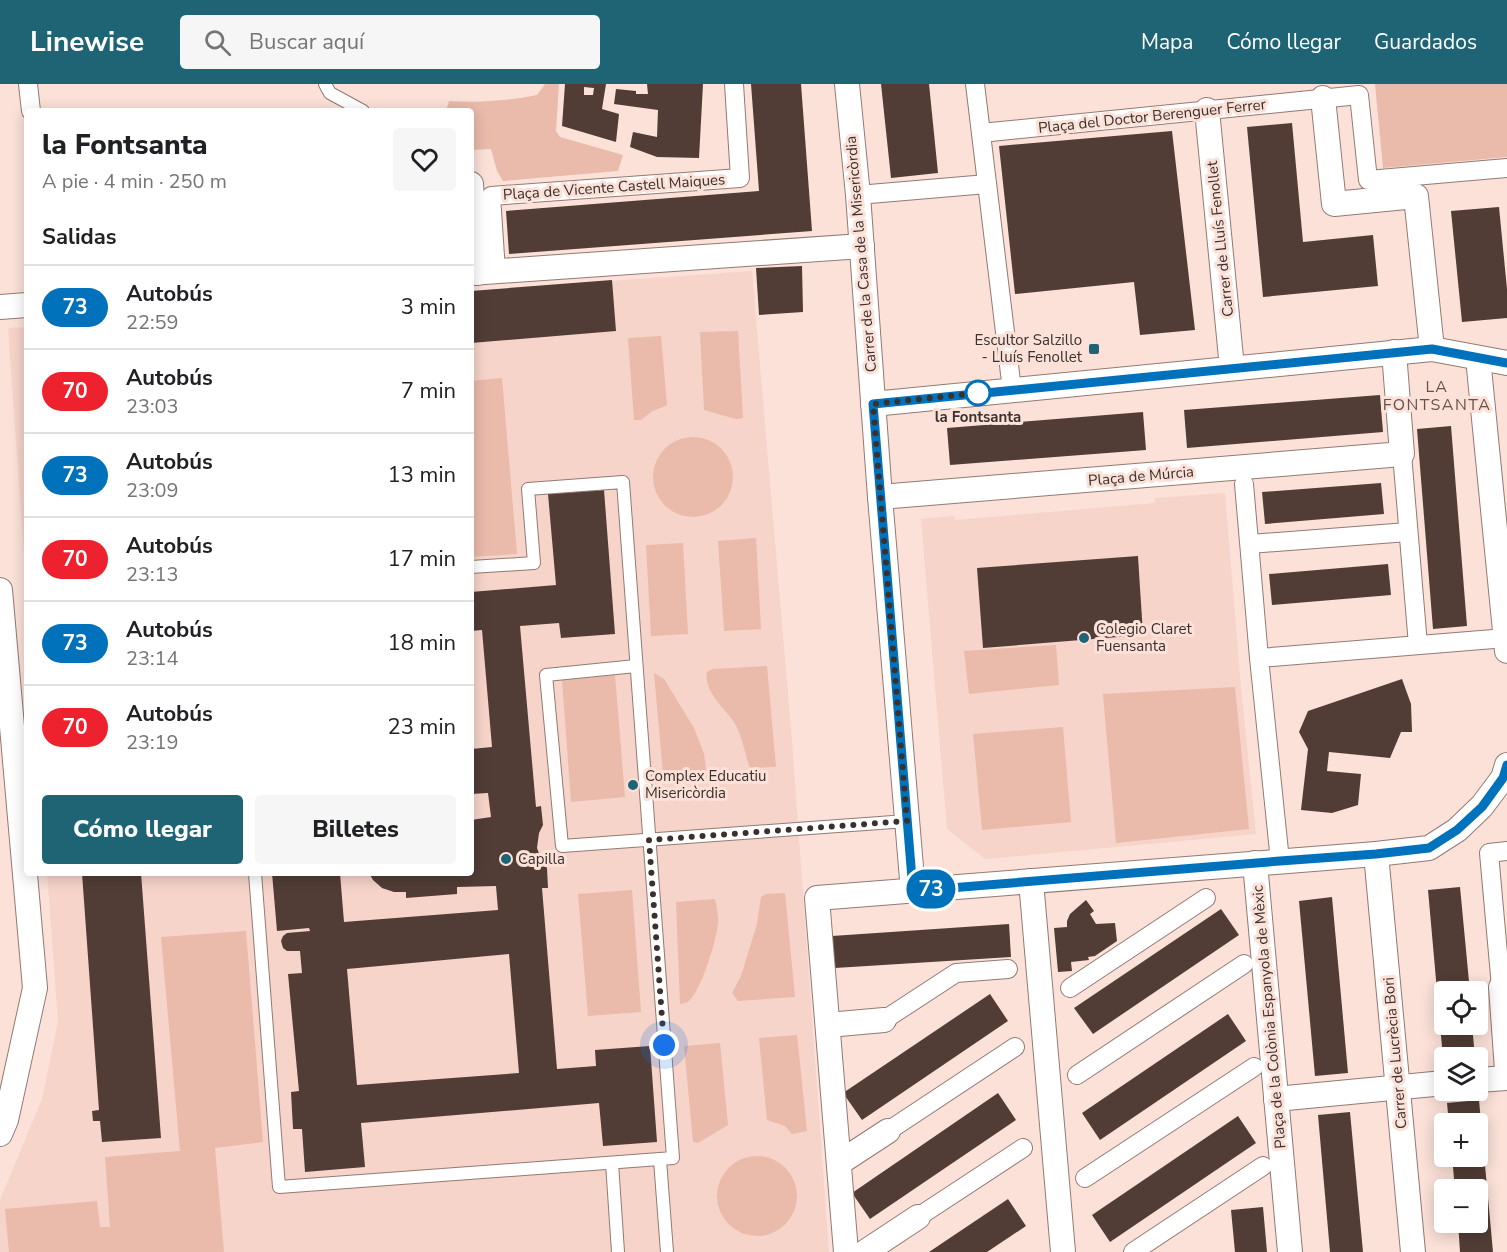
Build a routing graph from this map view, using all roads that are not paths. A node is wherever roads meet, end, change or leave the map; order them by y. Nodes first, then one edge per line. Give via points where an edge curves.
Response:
1 (28, 84) edge
2 (325, 84) edge
3 (734, 84) edge
4 (847, 84) edge
5 (975, 84) edge
6 (1359, 89) edge
7 (1323, 98) junction
8 (31, 108) edge
9 (358, 108) edge
10 (1207, 111) junction
11 (981, 133) junction
12 (1507, 168) edge
13 (987, 184) junction
14 (858, 195) junction
15 (474, 210) edge
16 (862, 246) junction
17 (481, 272) edge
18 (24, 305) edge
19 (0, 307) edge
20 (1432, 349) junction
21 (1394, 352) junction
22 (1478, 358) junction
23 (1507, 363) edge
24 (1232, 368) junction
25 (1012, 390) junction
26 (873, 404) junction
27 (1402, 454) junction
28 (1244, 484) dead end
29 (880, 497) junction
30 (1408, 532) junction
31 (1250, 544) junction
32 (474, 567) edge
33 (0, 590) edge
34 (1418, 645) junction
35 (1507, 645) edge
36 (1259, 658) junction
37 (636, 666) junction
38 (1507, 765) edge
39 (907, 821) junction
40 (649, 840) junction
41 (1498, 852) edge
42 (1376, 854) junction
43 (1280, 861) junction
44 (24, 863) edge
45 (1255, 863) junction
46 (25, 876) edge
47 (255, 876) edge
48 (1031, 881) junction
49 (913, 891) junction
50 (1206, 898) dead end
51 (1502, 950) edge
52 (1244, 964) dead end
53 (1008, 969) dead end
54 (1501, 987) joint
55 (1070, 988) dead end
56 (884, 1020) joint
57 (828, 1025) junction
58 (1015, 1047) dead end
59 (1506, 1056) edge
60 (1254, 1067) dead end
61 (1077, 1075) dead end
62 (1507, 1078) edge
63 (1488, 1079) edge
64 (1434, 1084) edge
65 (1399, 1088) junction
66 (1276, 1099) junction
67 (888, 1131) joint
68 (0, 1134) edge
69 (1023, 1148) dead end
70 (660, 1160) junction
71 (612, 1163) junction
72 (839, 1163) junction
73 (1263, 1166) dead end
74 (1085, 1178) dead end
75 (918, 1217) joint
76 (618, 1252) edge
77 (667, 1252) edge
78 (846, 1252) edge
79 (866, 1252) edge
80 (1063, 1252) edge
81 (1133, 1252) edge
82 (1290, 1252) edge
83 (1413, 1252) edge

1 - 8 street
2 - 9 lane via 330,93
3 - 17 street, Plaça de Vicente Castell Maiques via 740,177 491,196
4 - 14 street, Carrer de la Casa de la Misericòrdia
5 - 11 street
6 - 7 street, Plaça del Doctor Berenguer Ferrer
6 - 12 street, Plaça del Doctor Berenguer Ferrer via 1368,180
7 - 10 street, Plaça del Doctor Berenguer Ferrer
7 - 20 street via 1334,204 1416,196
10 - 11 street, Plaça del Doctor Berenguer Ferrer
10 - 24 street, Carrer de Lluís Fenollet
11 - 13 street
13 - 14 street
13 - 25 street
14 - 16 street, Carrer de la Casa de la Misericòrdia
15 - 17 street
16 - 17 street
16 - 26 street, Carrer de la Casa de la Misericòrdia
18 - 19 street
20 - 21 street
20 - 22 street
21 - 24 street
21 - 27 street
22 - 23 street
22 - 35 street
24 - 25 street
25 - 26 street
26 - 29 street, Carrer de la Casa de la Misericòrdia
27 - 29 street, Plaça de Múrcia
27 - 30 street
28 - 31 street
29 - 39 street, Carrer de la Casa de la Misericòrdia
30 - 31 street
30 - 34 street
31 - 36 street
32 - 37 lane via 534,563 528,489 623,482
33 - 44 street
34 - 35 street
34 - 36 street
36 - 43 street
37 - 40 lane
37 - 40 lane via 546,675 562,846
38 - 42 street via 1503,778 1482,807 1457,830 1429,848
39 - 40 lane
39 - 49 street, Carrer de la Casa de la Misericòrdia
40 - 70 lane via 673,1158
41 - 51 street
42 - 43 street
42 - 65 street, Carrer de Lucrècia Bori
43 - 45 street
45 - 48 street, Plaça de la Colònia Espanyola de Mèxic
45 - 66 street, Plaça de la Colònia Espanyola de Mèxic
46 - 68 street via 35,988
47 - 71 lane via 279,1187
48 - 49 street, Plaça de la Colònia Espanyola de Mèxic
48 - 80 street
49 - 57 street, Plaça de la Colònia Espanyola de Mèxic via 817,898
50 - 55 street
51 - 54 street
52 - 61 street, Plaça de la Colònia Espanyola de Mèxic
53 - 56 street via 956,973
54 - 59 street
56 - 57 street
57 - 72 street, Plaça de la Colònia Espanyola de Mèxic
58 - 67 street
60 - 74 street, Plaça de la Colònia Espanyola de Mèxic
62 - 63 street
64 - 65 street
65 - 66 street
65 - 83 street, Carrer de Lucrècia Bori
66 - 82 street, Plaça de la Colònia Espanyola de Mèxic
67 - 72 street
69 - 75 street
70 - 71 lane
70 - 77 lane
71 - 76 lane
72 - 78 street, Plaça de la Colònia Espanyola de Mèxic
73 - 81 street, Plaça de la Colònia Espanyola de Mèxic
75 - 79 street

